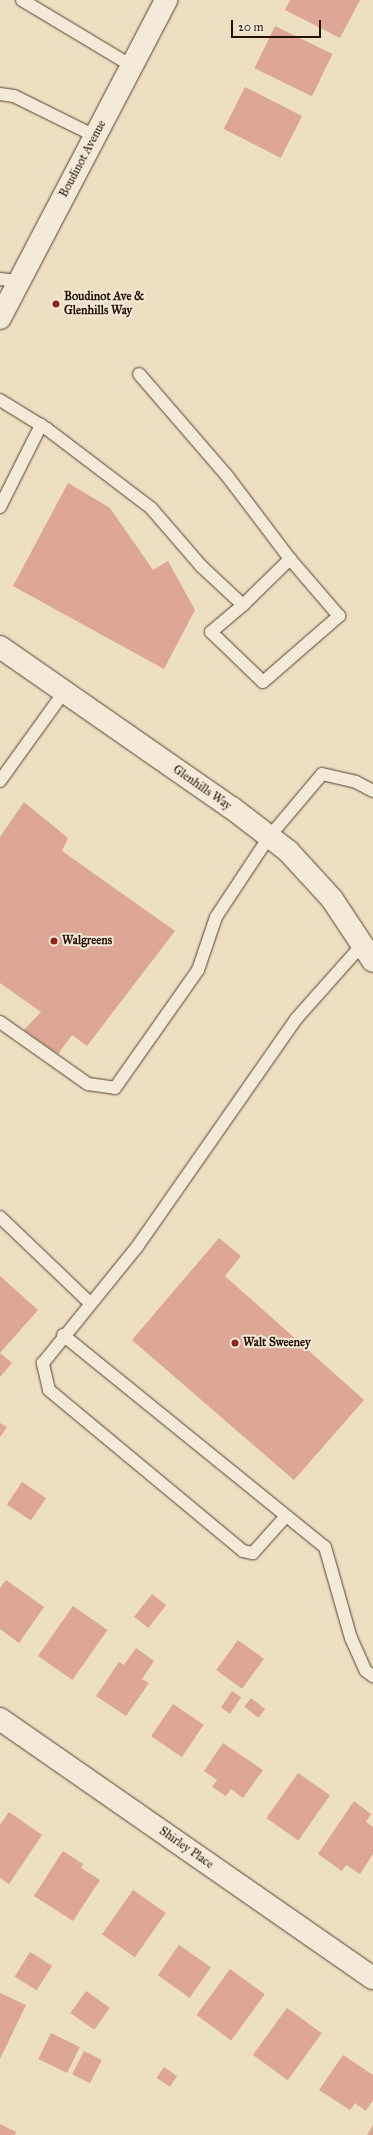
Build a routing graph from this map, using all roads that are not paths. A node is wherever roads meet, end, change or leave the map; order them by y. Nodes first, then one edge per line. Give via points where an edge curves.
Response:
1 (22, 0) edge
2 (166, 0) edge
3 (132, 66) junction
4 (0, 94) edge
5 (95, 136) junction
6 (9, 280) edge
7 (0, 318) edge
8 (139, 374) dead end
9 (0, 400) edge
10 (41, 425) junction
11 (0, 506) edge
12 (290, 559) junction
13 (243, 605) junction
14 (0, 647) edge
15 (64, 692) junction
16 (0, 781) edge
17 (373, 790) edge
18 (269, 837) junction
19 (368, 953) edge
20 (0, 1022) edge
21 (0, 1217) edge
22 (90, 1303) junction
23 (63, 1336) junction
24 (286, 1516) junction
25 (373, 1676) edge
26 (0, 1719) edge
27 (373, 1978) edge

1 - 3 lane
2 - 3 street, Boudinot Avenue
3 - 5 street, Boudinot Avenue
4 - 5 lane via 14,96
5 - 6 street, Boudinot Avenue
6 - 7 street, Boudinot Avenue
8 - 12 lane via 228,477
9 - 10 lane
10 - 11 lane
10 - 13 lane via 151,508 202,566
12 - 13 lane
12 - 13 lane via 339,616 263,682 211,632
14 - 15 street, Glenhills Way
15 - 16 lane
15 - 18 street, Glenhills Way
17 - 18 lane via 356,782 322,774
18 - 19 street, Glenhills Way via 288,852 332,900
18 - 20 lane via 216,917 198,970 114,1088 88,1084
19 - 22 lane via 296,1019 137,1247
21 - 22 lane
22 - 23 lane
23 - 24 lane
23 - 24 lane via 43,1363 49,1390 243,1551 253,1553
24 - 25 lane via 325,1548 351,1638 366,1671
26 - 27 street, Shirley Place

